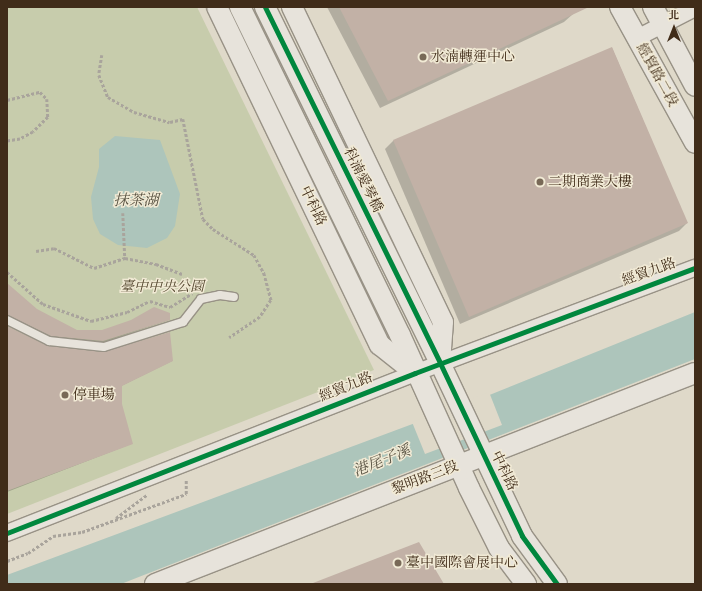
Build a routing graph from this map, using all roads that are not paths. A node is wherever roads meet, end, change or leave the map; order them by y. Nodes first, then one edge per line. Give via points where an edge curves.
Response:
1 (217, 7) edge
2 (240, 7) edge
3 (265, 7) edge
4 (292, 7) edge
5 (620, 7) edge
6 (695, 8) edge
7 (657, 15) edge
8 (637, 38) junction
9 (695, 86) edge
10 (695, 143) edge
11 (695, 268) edge
12 (234, 297) dead end
13 (7, 320) edge
14 (444, 371) junction
15 (695, 373) edge
16 (418, 379) junction
17 (483, 455) junction
18 (458, 465) junction
19 (7, 533) edge
20 (155, 584) edge
21 (526, 584) edge
22 (557, 584) edge

1 - 16 street, 中科路 via 380,344
2 - 16 street via 320,169
3 - 14 street, 科湳愛琴橋
4 - 14 street, 中科路 via 443,322
5 - 8 street, 經貿路二段
6 - 7 street
7 - 8 street
7 - 9 street, 經貿路二段
8 - 10 street, 經貿路二段
11 - 14 street, 經貿九路
12 - 13 lane via 211,296 201,299 183,322 104,347 49,342
14 - 16 street, 經貿九路
14 - 17 street, 中科路
15 - 17 street, 黎明路三段
16 - 18 street, 中科路
16 - 19 street, 經貿九路
17 - 18 street, 黎明路三段
17 - 22 street, 中科路 via 522,536
18 - 20 street, 黎明路三段
18 - 21 street, 中科路 via 499,548

